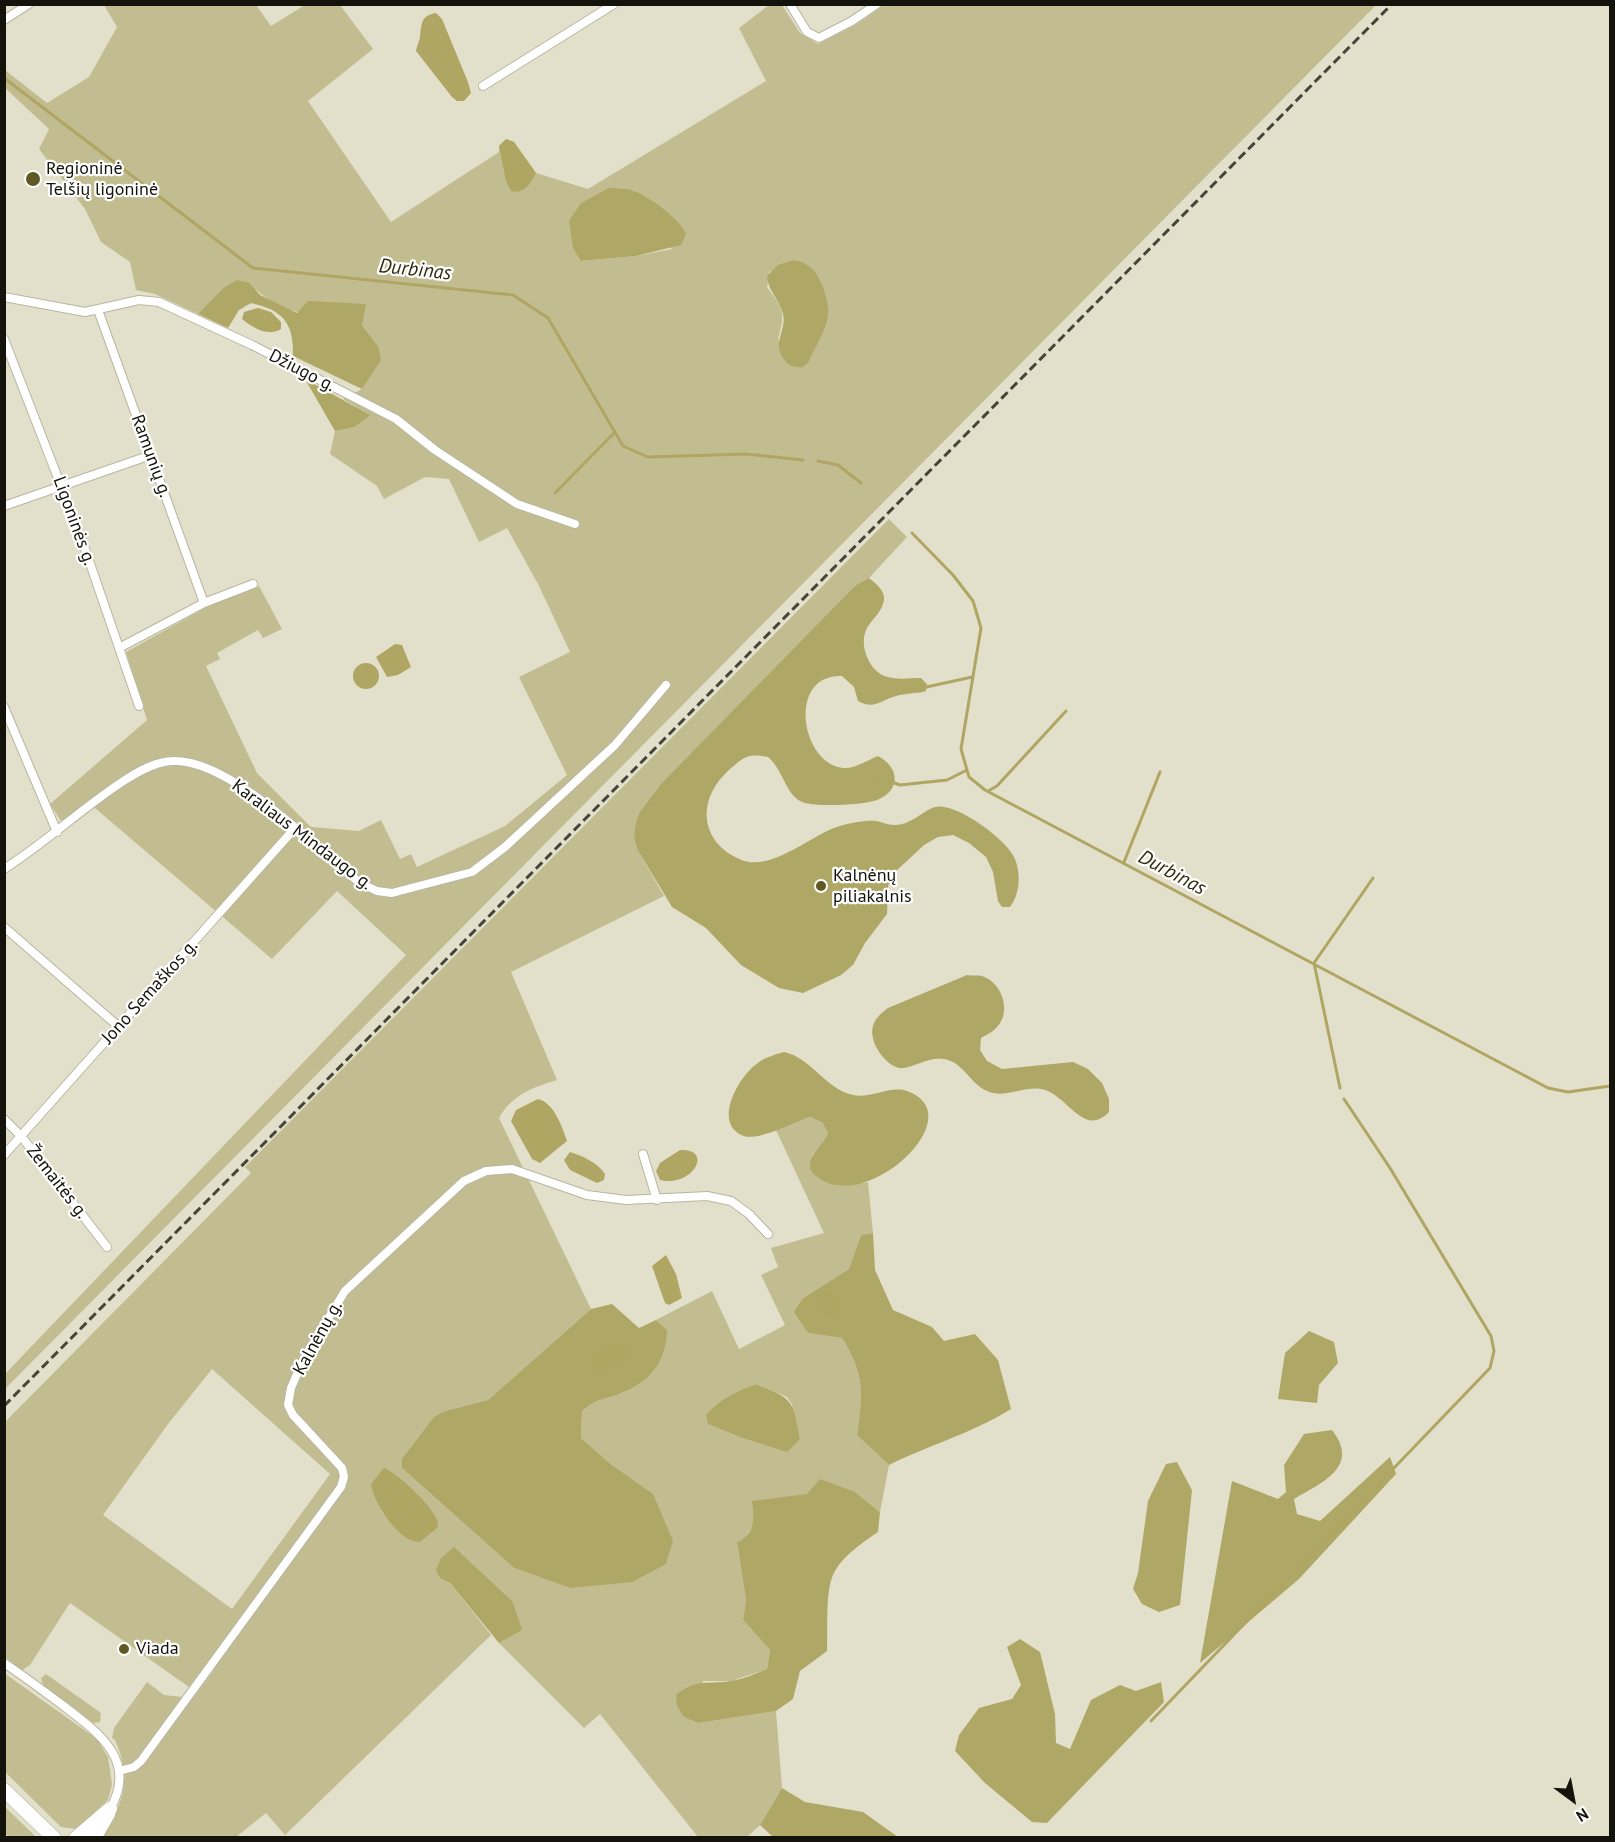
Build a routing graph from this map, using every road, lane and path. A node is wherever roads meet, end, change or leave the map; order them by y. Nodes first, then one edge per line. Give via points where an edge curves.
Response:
1 (29, 4) edge
2 (614, 4) edge
3 (790, 4) edge
4 (877, 4) edge
5 (5, 18) edge
6 (483, 86) dead end
7 (4, 297) edge
8 (98, 310) junction
9 (4, 339) edge
10 (151, 455) junction
11 (61, 485) junction
12 (4, 506) edge
13 (575, 524) dead end
14 (253, 584) dead end
15 (204, 603) junction
16 (119, 648) junction
17 (666, 685) dead end
18 (139, 706) dead end
19 (4, 707) edge
20 (295, 828) junction
21 (57, 832) junction
22 (4, 869) edge
23 (4, 927) edge
24 (118, 1027) junction
25 (4, 1119) edge
26 (21, 1136) junction
27 (643, 1154) dead end
28 (4, 1155) edge
29 (657, 1200) junction
30 (768, 1234) dead end
31 (107, 1247) dead end
32 (4, 1663) edge
33 (119, 1771) junction
34 (4, 1790) edge
35 (110, 1809) junction
36 (54, 1838) edge
37 (76, 1838) edge
38 (94, 1838) edge

1 - 5 street
2 - 6 street
3 - 4 street via 807,32 819,38
7 - 8 street, Džiugo g. via 86,312
8 - 10 street, Ramunių g.
8 - 13 street, Džiugo g. via 139,300 159,302 396,419 517,504
9 - 11 street, Ligoninės g.
10 - 11 street
10 - 15 street, Ramunių g.
11 - 12 street
11 - 16 street, Ligoninės g.
14 - 15 street
15 - 16 street
16 - 18 street, Ligoninės g.
17 - 20 street, Karaliaus Mindaugo g. via 615,745 570,788 488,862 465,875 406,892 377,891 355,879
19 - 21 street
20 - 21 street, Karaliaus Mindaugo g. via 214,771 176,761 158,764 121,783
20 - 24 street, Jono Semaškos g.
21 - 22 street, Karaliaus Mindaugo g.
23 - 24 street
24 - 26 street, Jono Semaškos g.
25 - 26 street, Žemaitės g.
26 - 28 street, Jono Semaškos g.
26 - 31 street, Žemaitės g.
27 - 29 street
29 - 30 street, Kalnėnų g. via 707,1196 731,1202
29 - 33 street, Kalnėnų g. via 586,1195 512,1169 486,1171 464,1181 345,1291 304,1358 288,1405 342,1468 341,1487 141,1761
32 - 33 street via 100,1734 111,1748
33 - 35 street via 117,1794
34 - 36 main road
35 - 37 main road
35 - 38 main road

